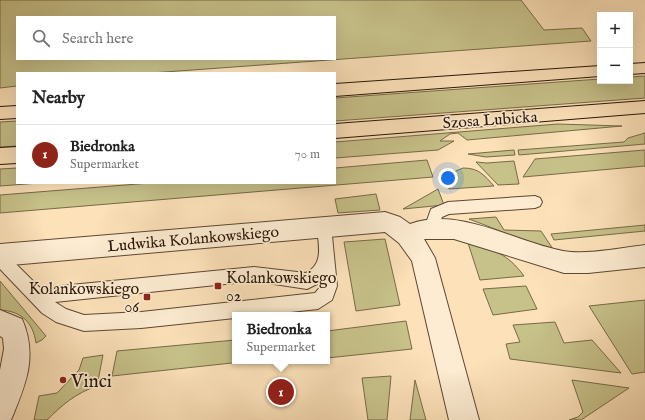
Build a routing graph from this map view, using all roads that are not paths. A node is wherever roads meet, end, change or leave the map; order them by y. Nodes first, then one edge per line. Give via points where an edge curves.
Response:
1 (645, 68) edge
2 (633, 69) edge
3 (597, 71) edge
4 (336, 90) edge
5 (645, 107) edge
6 (16, 112) edge
7 (0, 113) edge
8 (336, 131) edge
9 (16, 154) edge
10 (0, 156) edge
11 (535, 202) dead end
12 (324, 226) junction
13 (419, 232) junction
14 (0, 256) edge
15 (645, 256) edge
16 (327, 260) junction
17 (36, 296) junction
18 (0, 323) edge
19 (0, 411) edge
20 (464, 420) edge

1 - 2 main road
3 - 4 main road
5 - 8 main road, Szosa Lubicka
6 - 7 main road
9 - 10 main road
11 - 13 lane via 448,208 436,213
12 - 13 street, Ludwika Kolankowskiego via 385,222
12 - 14 street, Ludwika Kolankowskiego
12 - 16 lane
13 - 15 street via 454,229 564,262
13 - 20 street via 423,258
14 - 17 lane
16 - 17 lane via 318,275 310,281 254,274
16 - 17 lane via 330,282 328,291 322,298 310,303 88,323 77,322 54,312
18 - 19 street via 13,328 18,347 17,359

